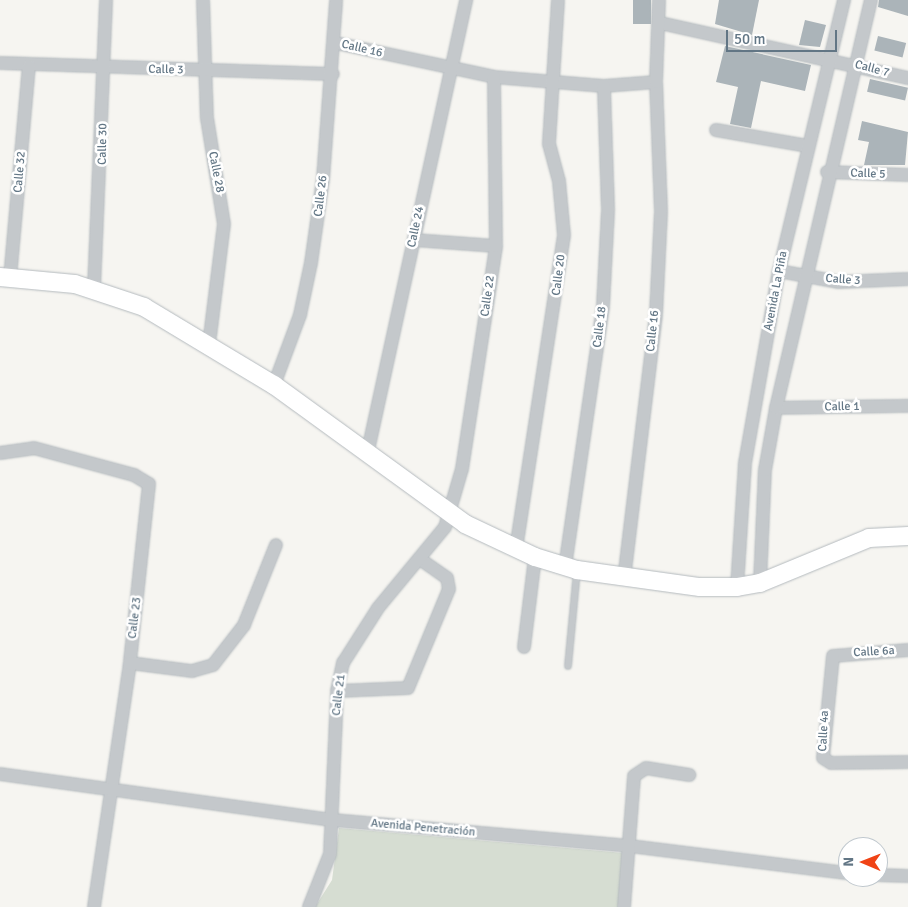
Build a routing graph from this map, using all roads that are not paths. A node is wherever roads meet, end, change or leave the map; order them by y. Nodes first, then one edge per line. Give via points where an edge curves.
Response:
1 (106, 0) edge
2 (203, 0) edge
3 (336, 0) edge
4 (466, 0) edge
5 (558, 0) edge
6 (660, 0) edge
7 (844, 0) edge
8 (871, 0) edge
9 (660, 23) junction
10 (336, 43) junction
11 (830, 58) junction
12 (0, 63) edge
13 (854, 64) junction
14 (29, 66) junction
15 (450, 68) junction
16 (105, 69) junction
17 (204, 70) junction
18 (333, 74) junction
19 (494, 77) junction
20 (908, 78) edge
21 (553, 82) junction
22 (656, 82) junction
23 (604, 86) junction
24 (716, 130) dead end
25 (808, 146) junction
26 (827, 172) junction
27 (908, 175) edge
28 (414, 240) junction
29 (496, 246) junction
30 (779, 271) junction
31 (807, 276) junction
32 (5, 277) edge
33 (908, 279) edge
34 (94, 288) junction
35 (209, 344) junction
36 (274, 385) junction
37 (908, 406) edge
38 (776, 408) junction
39 (0, 453) edge
40 (367, 455) junction
41 (451, 513) junction
42 (908, 536) edge
43 (276, 545) dead end
44 (516, 548) junction
45 (535, 557) junction
46 (420, 559) junction
47 (572, 568) junction
48 (624, 579) junction
49 (760, 583) junction
50 (737, 587) junction
51 (524, 647) dead end
52 (908, 650) edge
53 (840, 653) joint
54 (130, 663) junction
55 (568, 666) dead end
56 (337, 691) junction
57 (908, 762) edge
58 (0, 774) edge
59 (689, 775) dead end
60 (110, 788) junction
61 (333, 820) junction
62 (630, 846) junction
63 (838, 872) edge
64 (888, 875) edge
65 (908, 876) edge
66 (94, 907) edge
67 (309, 907) edge
68 (624, 907) edge

1 - 16 street, Calle 30
2 - 17 street, Calle 28
3 - 10 street, Calle 26
4 - 15 street, Calle 24
5 - 21 street, Calle 20
6 - 9 street, Calle 16
7 - 11 street, Avenida La Piña
8 - 13 street, Avenida La Piña
9 - 11 street, Calle 7
9 - 22 street, Calle 16
10 - 15 street, Calle 16
10 - 18 street, Calle 26
11 - 13 street, Calle 7
11 - 25 street, Avenida La Piña
12 - 14 street, Calle 3
13 - 20 street, Calle 7
13 - 26 street, Avenida La Piña
14 - 16 street, Calle 3
14 - 32 street, Calle 32
15 - 19 street, Calle 16
15 - 28 street, Calle 24
16 - 17 street, Calle 3
16 - 34 street, Calle 30
17 - 18 street, Calle 3
17 - 35 street, Calle 28 via 224,224
18 - 36 street, Calle 26 via 306,290
19 - 21 street, Calle 16
19 - 29 street, Calle 22
21 - 23 street, Calle 16
21 - 44 street, Calle 20 via 549,143 559,181 564,235
22 - 23 street, Calle 16
22 - 48 street, Calle 16 via 661,211 656,314
23 - 47 street, Calle 18 via 608,209 604,306
24 - 25 street
25 - 30 street, Avenida La Piña
26 - 27 street, Calle 5
26 - 31 street, Avenida La Piña
28 - 29 street
28 - 40 street, Calle 24
29 - 41 street, Calle 22
30 - 31 street, Calle 3
30 - 50 street, Avenida La Piña via 744,463
31 - 33 street, Calle 3 via 839,282
31 - 38 street, Avenida La Piña
32 - 34 main road
34 - 35 main road via 144,307
35 - 36 main road
36 - 40 main road
37 - 38 street, Calle 1
38 - 49 street, Avenida La Piña via 765,470
39 - 54 street, Calle 23 via 34,448 134,475 149,484
40 - 41 main road
41 - 44 main road
41 - 46 street, Calle 21
42 - 49 main road via 869,538
43 - 54 street via 244,625 213,665 192,671
44 - 45 main road
45 - 47 main road
45 - 51 street
46 - 56 street, Calle 21 via 353,645
46 - 56 street via 447,578 449,589 408,688
47 - 48 main road
47 - 55 lane
48 - 50 main road
49 - 50 main road
52 - 53 street, Calle 6a
53 - 57 street, Calle 4a via 829,662 823,758 831,764
54 - 60 street, Calle 23
56 - 61 street, Calle 21
58 - 60 street, Avenida Penetración
59 - 62 street via 637,771
60 - 61 street, Avenida Penetración
60 - 66 street, Calle 23
61 - 62 street, Avenida Penetración
61 - 67 street, Calle 21 via 328,867
62 - 63 street, Avenida Penetración
62 - 68 street
64 - 65 street

